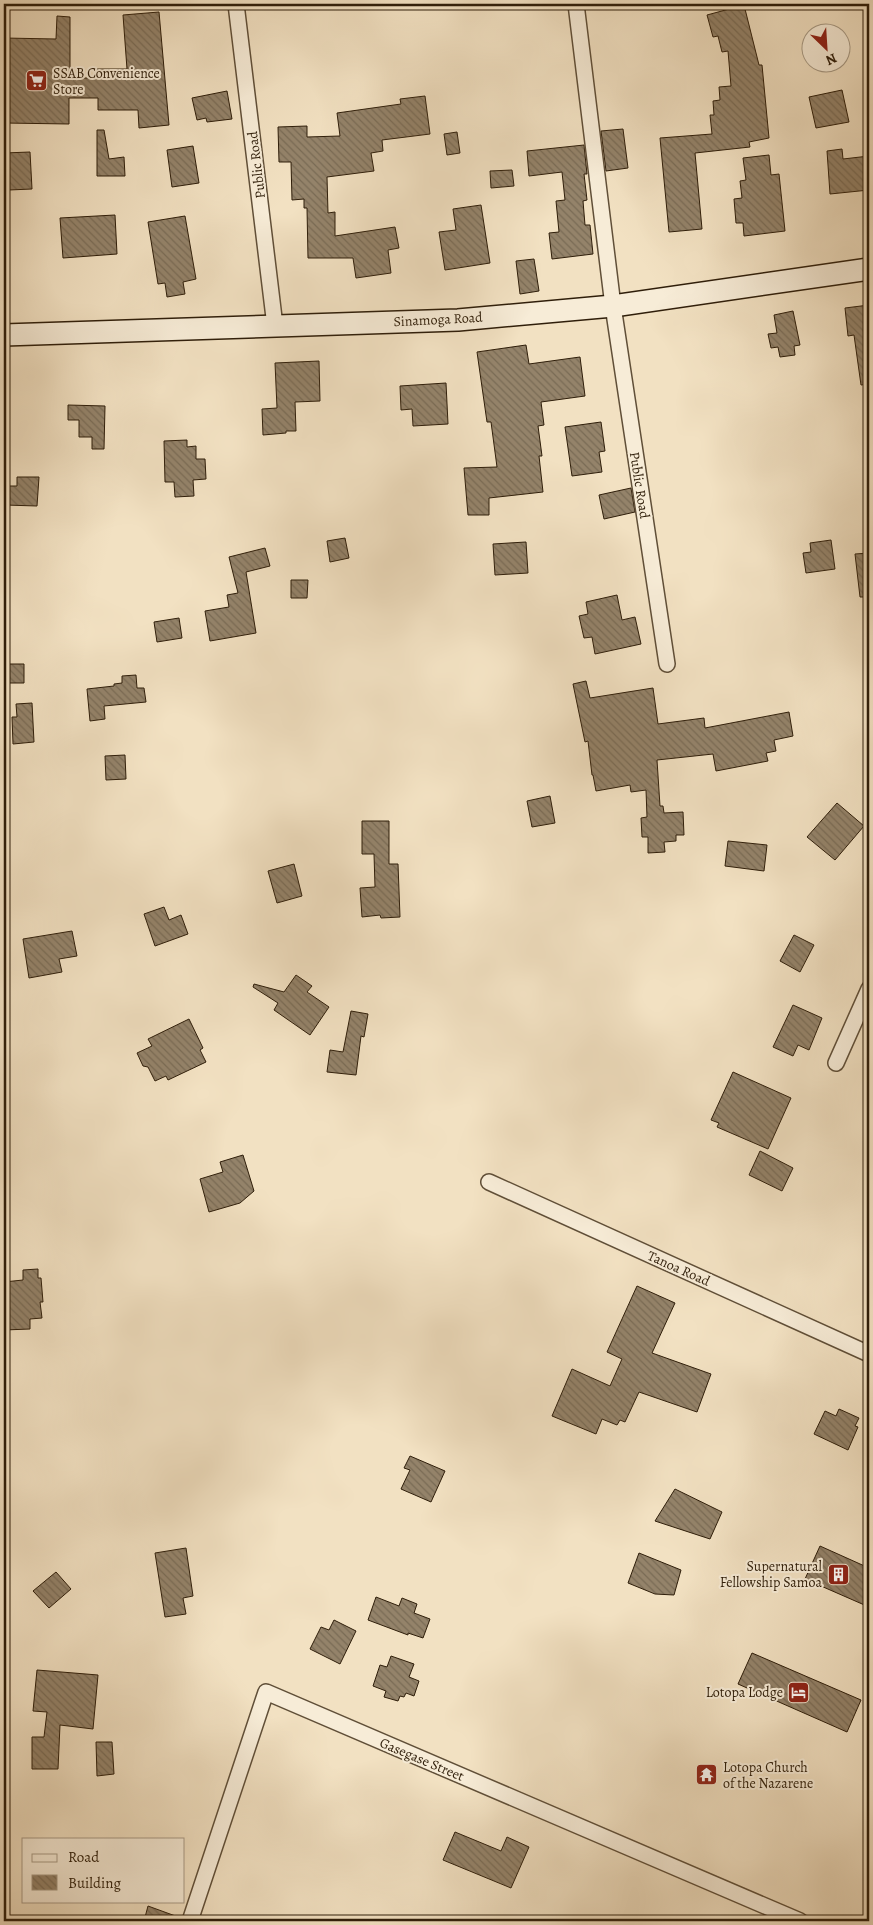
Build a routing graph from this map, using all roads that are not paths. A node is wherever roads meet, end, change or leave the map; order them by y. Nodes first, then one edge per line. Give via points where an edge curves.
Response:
1 (236, 4) edge
2 (576, 4) edge
3 (869, 269) edge
4 (613, 306) junction
5 (275, 326) junction
6 (4, 335) edge
7 (667, 664) dead end
8 (869, 989) edge
9 (836, 1063) dead end
10 (489, 1182) dead end
11 (869, 1354) edge
12 (190, 1921) edge
13 (800, 1921) edge

1 - 5 street, Public Road
2 - 4 street, Public Road
3 - 4 street, Sinamoga Road
4 - 5 street, Sinamoga Road via 458,320
4 - 7 street, Public Road
5 - 6 street, Sinamoga Road
8 - 9 street
10 - 11 street, Tanoa Road
12 - 13 street, Gasegase Street via 266,1692

